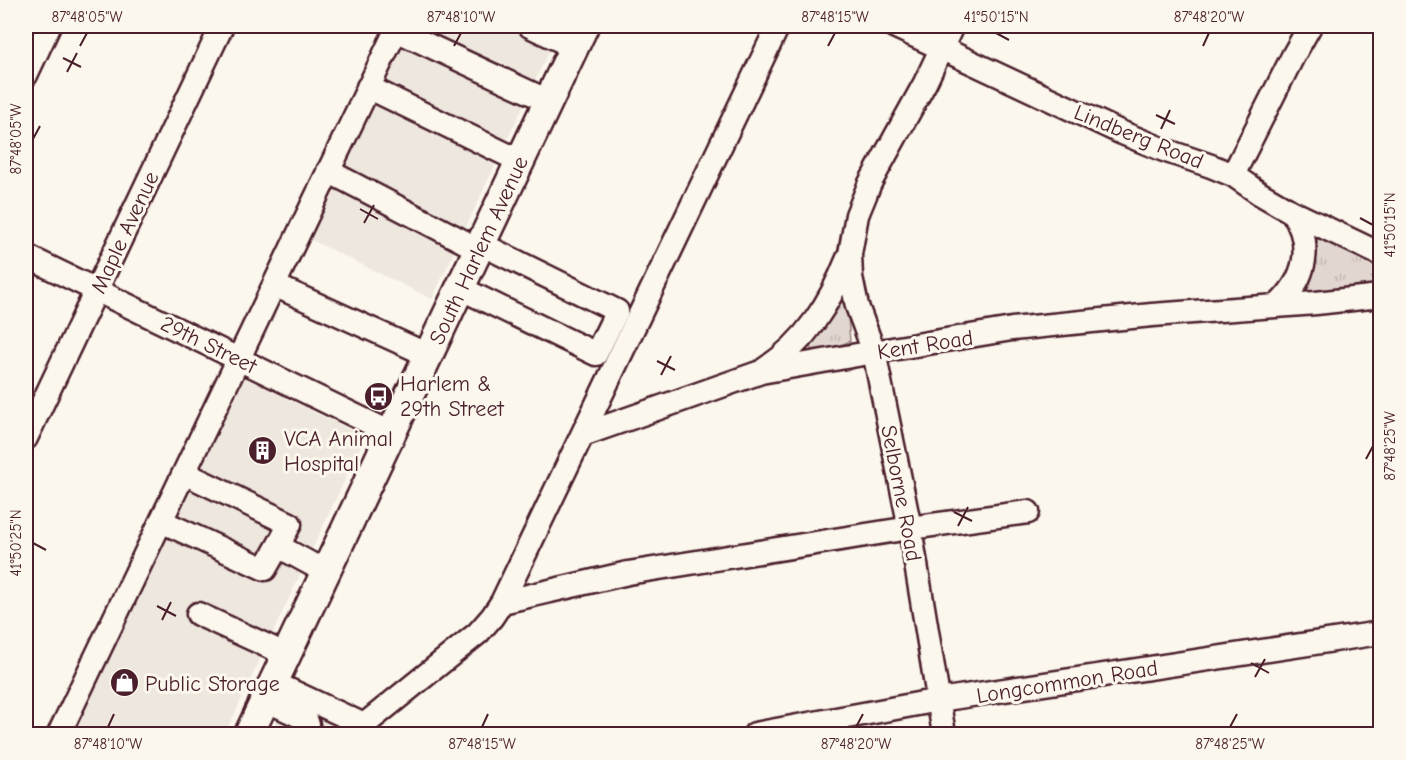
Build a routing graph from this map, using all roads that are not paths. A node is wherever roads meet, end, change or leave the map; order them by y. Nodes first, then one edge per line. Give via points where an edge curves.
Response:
1 (49, 26) edge
2 (222, 26) edge
3 (530, 26) edge
4 (778, 26) edge
5 (894, 26) edge
6 (952, 26) edge
7 (1310, 26) edge
8 (397, 28) edge
9 (579, 36) edge
10 (941, 48) junction
11 (26, 75) edge
12 (368, 87) junction
13 (548, 101) junction
14 (520, 162) junction
15 (328, 171) junction
16 (1233, 175) junction
17 (1292, 212) junction
18 (479, 247) junction
19 (850, 254) junction
20 (1380, 254) edge
21 (26, 256) edge
22 (274, 285) junction
23 (460, 288) junction
24 (96, 290) junction
25 (1380, 296) edge
26 (1278, 305) junction
27 (874, 352) junction
28 (428, 356) junction
29 (238, 359) junction
30 (761, 372) junction
31 (392, 433) junction
32 (582, 435) junction
33 (26, 438) edge
34 (184, 473) junction
35 (1028, 512) dead end
36 (161, 521) junction
37 (910, 528) junction
38 (278, 546) junction
39 (326, 572) junction
40 (502, 602) junction
41 (198, 614) dead end
42 (1380, 633) edge
43 (287, 655) junction
44 (270, 691) junction
45 (939, 700) junction
46 (59, 735) edge
47 (249, 735) edge
48 (304, 735) edge
49 (755, 735) edge
50 (944, 735) edge

1 - 11 street
2 - 24 street, Maple Avenue
3 - 9 street
4 - 32 street
5 - 10 street, Lindberg Road
6 - 10 street, Selborne Road
7 - 16 street
8 - 12 street
8 - 13 street
9 - 13 main road, South Harlem Avenue
10 - 16 street, Lindberg Road via 1120,132
10 - 19 street, Selborne Road via 870,183 857,215
12 - 14 street
12 - 15 street
13 - 14 main road, South Harlem Avenue
14 - 18 main road, South Harlem Avenue
15 - 18 street
15 - 22 street
16 - 17 street, Lindberg Road
17 - 20 street, Lindberg Road
17 - 26 street via 1303,234 1304,260 1296,283
18 - 23 main road, South Harlem Avenue
18 - 23 street via 617,311 596,354
19 - 27 street, Selborne Road via 857,306
19 - 30 street, Selborne Road via 834,292 809,330
21 - 24 street, 29th Street
22 - 28 street
22 - 29 street
23 - 28 main road, South Harlem Avenue
24 - 29 street, 29th Street
24 - 33 street, Maple Avenue
25 - 26 street, Kent Road
26 - 27 street, Kent Road via 1012,329
27 - 30 street, Kent Road
27 - 37 street, Selborne Road
28 - 31 main road, South Harlem Avenue
29 - 31 street, 29th Street
29 - 34 street
30 - 32 street, Kent Road
31 - 39 main road, South Harlem Avenue
32 - 40 street
34 - 36 street
34 - 38 street via 290,524
35 - 37 street
36 - 38 street via 265,569
36 - 46 street
37 - 40 street via 628,573
37 - 45 street, Selborne Road
38 - 39 street
39 - 43 main road, South Harlem Avenue
40 - 44 street via 478,633 364,725
41 - 43 street
42 - 45 street, Longcommon Road
43 - 44 main road, South Harlem Avenue
44 - 47 main road, South Harlem Avenue
44 - 48 street via 306,719
45 - 49 street, Longcommon Road
45 - 50 street, Selborne Road

